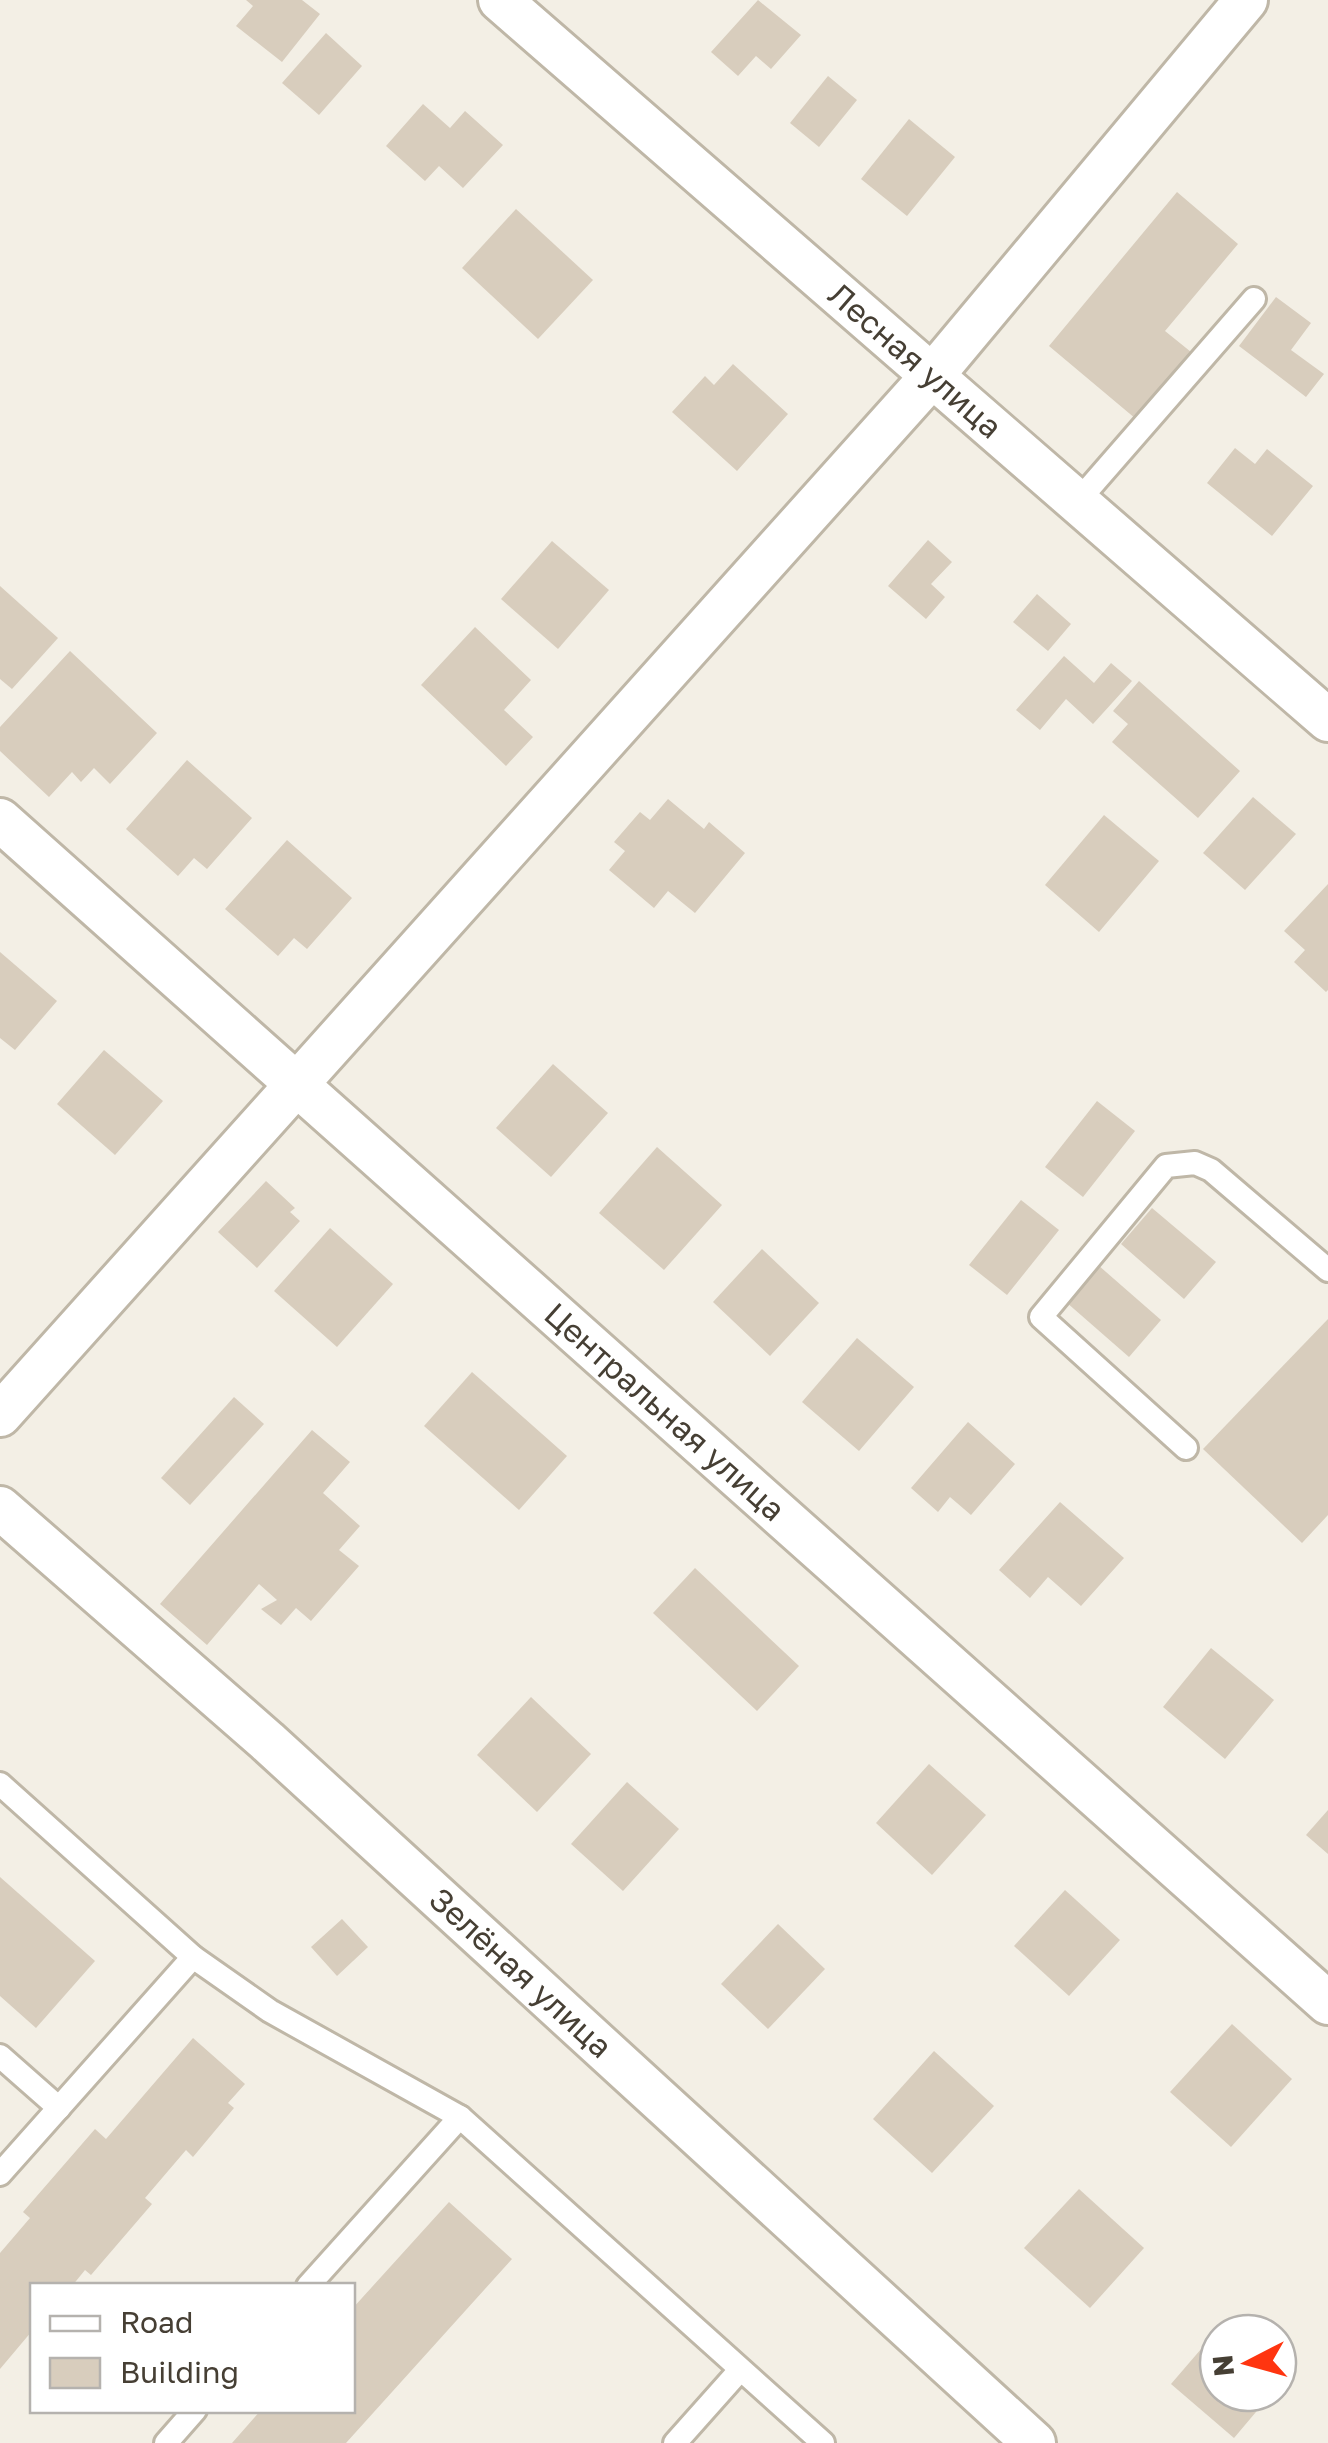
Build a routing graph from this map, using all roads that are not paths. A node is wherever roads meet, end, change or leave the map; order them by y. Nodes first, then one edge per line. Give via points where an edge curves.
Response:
1 (500, 0) edge
2 (1246, 0) edge
3 (1254, 299) dead end
4 (932, 376) junction
5 (1078, 502) junction
6 (1328, 720) edge
7 (0, 820) edge
8 (298, 1083) junction
9 (1328, 1270) edge
10 (0, 1415) edge
11 (1186, 1448) dead end
12 (0, 1508) edge
13 (0, 1784) edge
14 (194, 1957) junction
15 (1328, 2003) edge
16 (0, 2056) edge
17 (59, 2108) junction
18 (460, 2117) junction
19 (0, 2174) edge
20 (311, 2283) edge
21 (740, 2370) junction
22 (192, 2413) edge
23 (166, 2443) edge
24 (674, 2443) edge
25 (823, 2443) edge
26 (1034, 2443) edge

1 - 4 street, Лесная улица
2 - 4 street
3 - 5 lane
4 - 5 street, Лесная улица
4 - 8 street
5 - 6 street, Лесная улица
7 - 8 street, Центральная улица
8 - 10 street
8 - 15 street, Центральная улица
9 - 11 lane via 1212,1170 1178,1163 1166,1166 1041,1316
12 - 26 street, Зелёная улица
13 - 14 lane
14 - 17 lane
14 - 18 lane via 270,2011
16 - 17 lane
17 - 19 lane
18 - 20 lane
18 - 21 lane
21 - 24 lane
21 - 25 lane
22 - 23 lane

